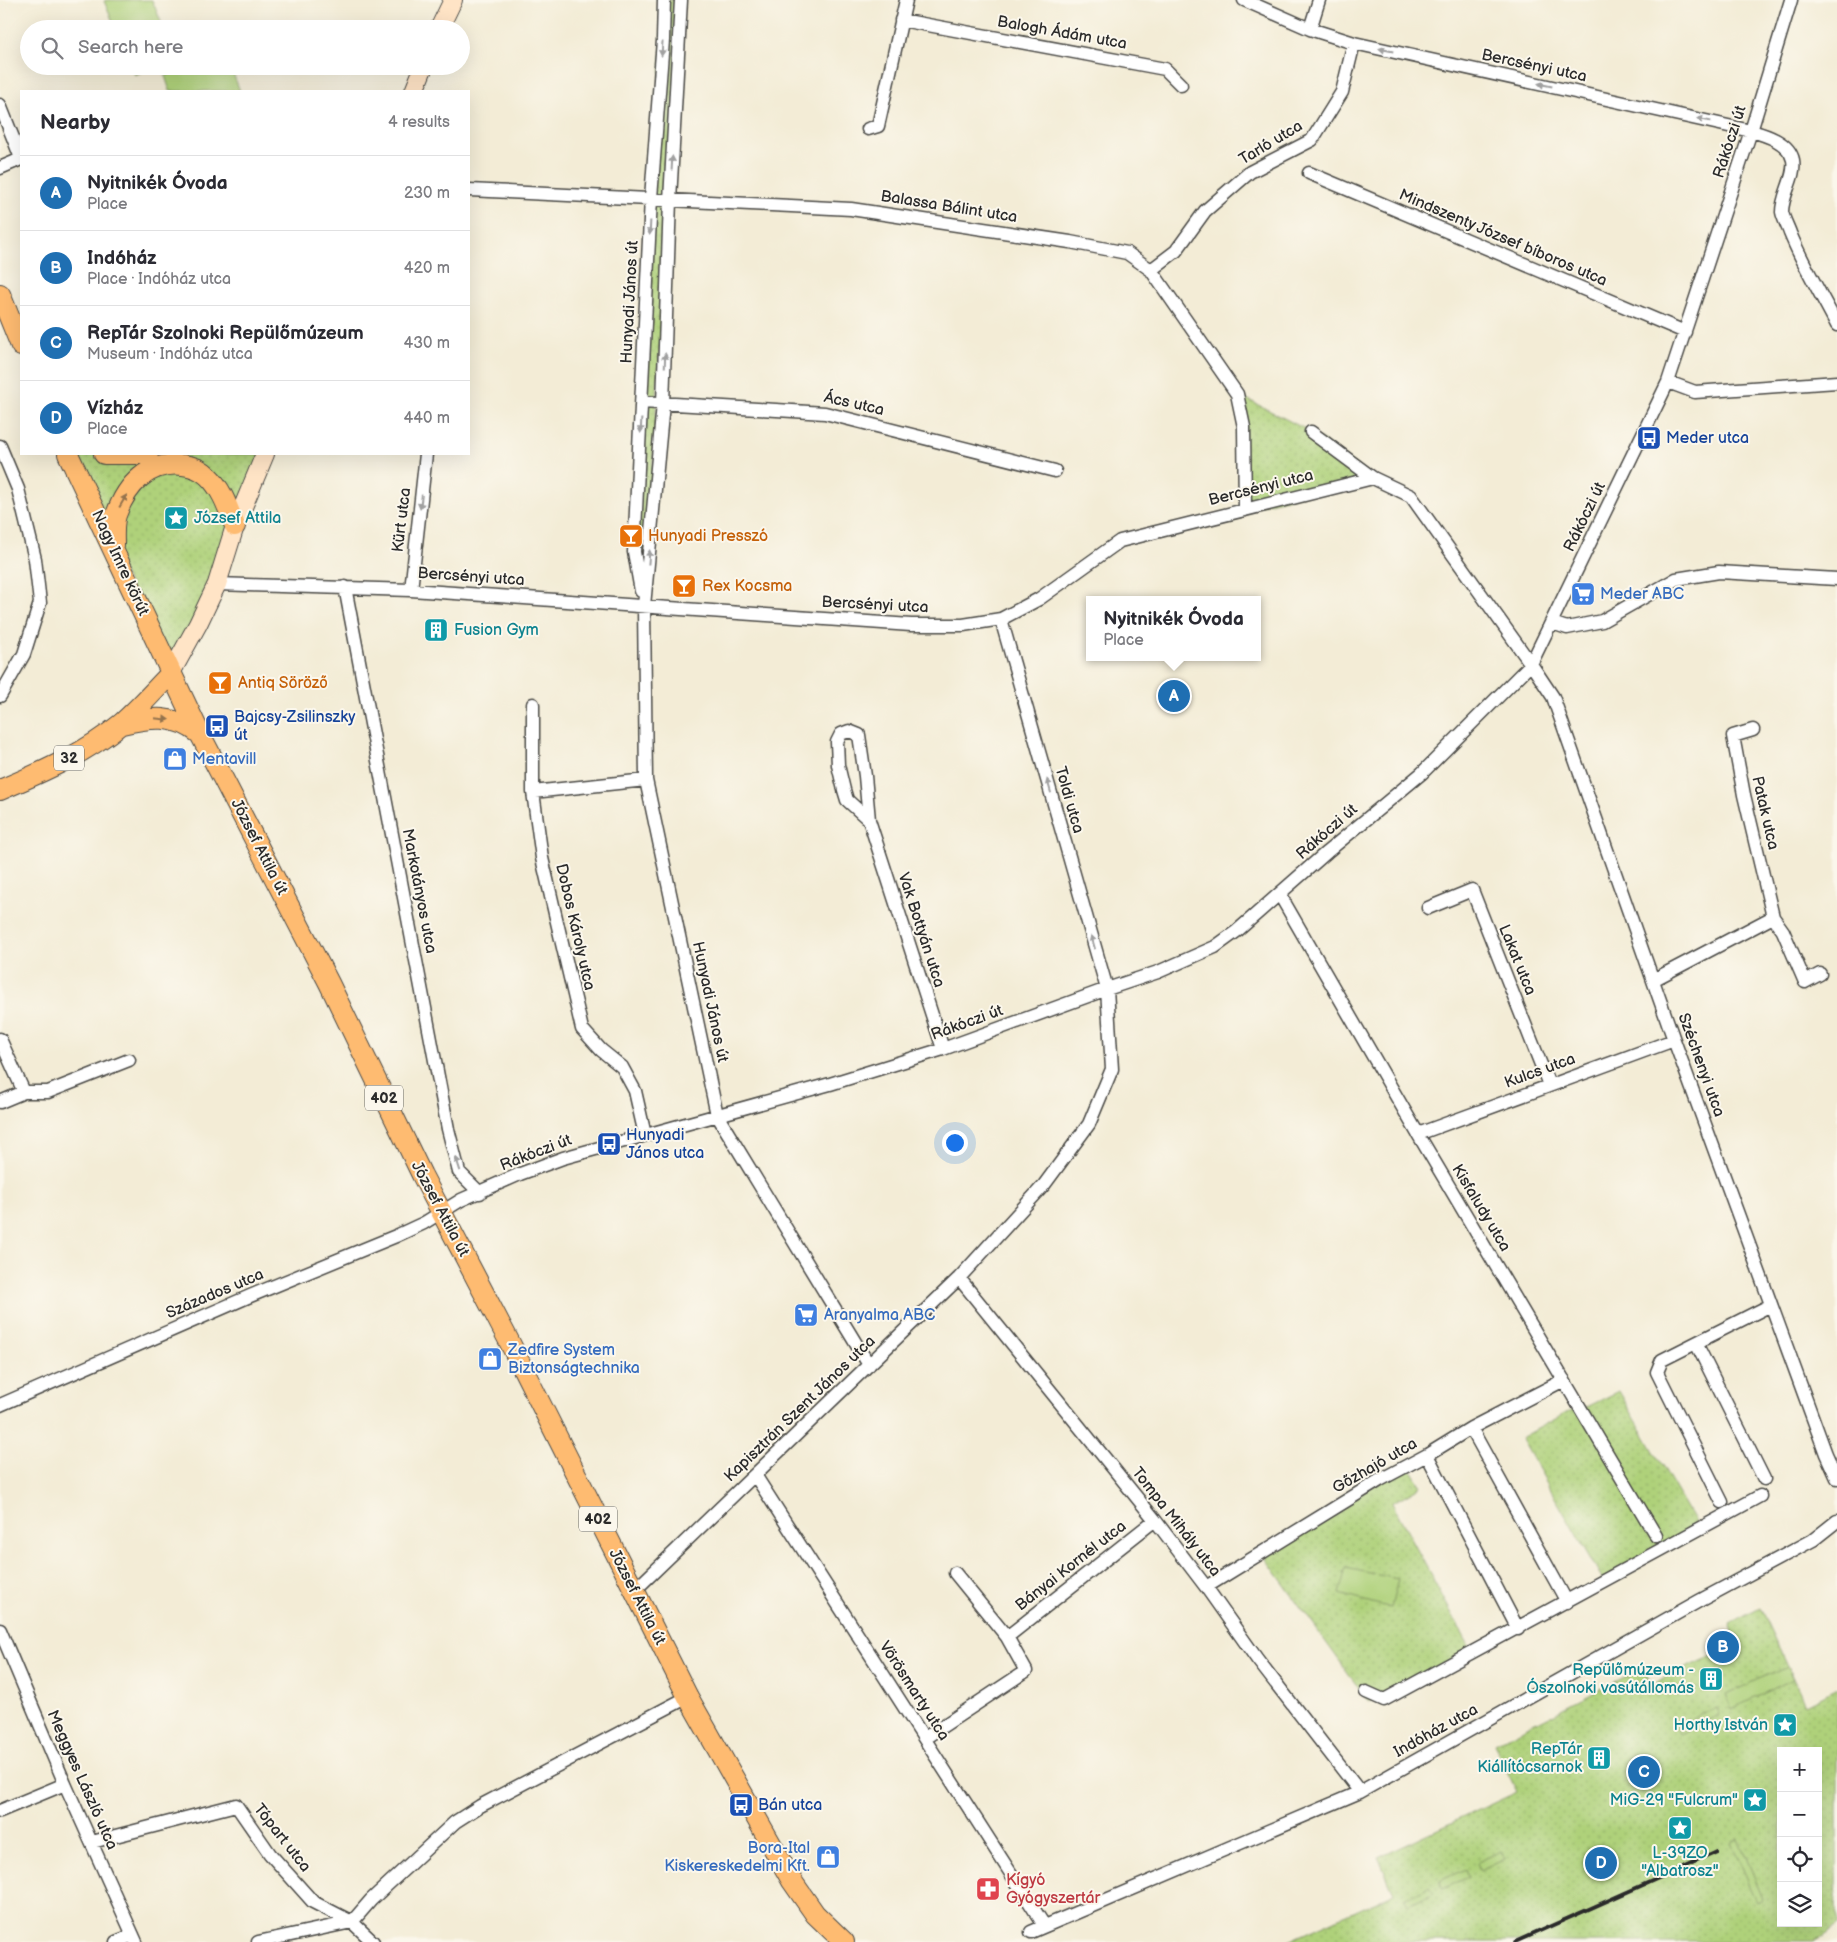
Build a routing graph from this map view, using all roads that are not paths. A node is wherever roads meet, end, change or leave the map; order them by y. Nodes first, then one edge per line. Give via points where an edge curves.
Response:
1 (452, 0) edge
2 (664, 0) edge
3 (681, 0) edge
4 (906, 0) edge
5 (1244, 0) edge
6 (1319, 0) edge
7 (1791, 0) edge
8 (443, 20) edge
9 (901, 20) junction
10 (1310, 29) junction
11 (1354, 43) junction
12 (420, 75) edge
13 (1181, 85) dead end
14 (414, 90) edge
15 (0, 105) edge
16 (868, 130) dead end
17 (1751, 131) junction
18 (20, 156) edge
19 (20, 159) edge
20 (0, 168) edge
21 (1309, 173) dead end
22 (470, 190) edge
23 (651, 198) junction
24 (670, 200) junction
25 (1151, 270) junction
26 (0, 294) edge
27 (1837, 324) edge
28 (1685, 332) junction
29 (20, 344) edge
30 (1668, 382) junction
31 (1837, 382) edge
32 (642, 402) junction
33 (663, 404) junction
34 (1312, 432) dead end
35 (0, 446) edge
36 (68, 455) edge
37 (265, 455) edge
38 (426, 455) edge
39 (1055, 471) dead end
40 (1373, 478) junction
41 (1244, 509) junction
42 (235, 526) junction
43 (114, 548) junction
44 (1837, 579) edge
45 (217, 584) junction
46 (345, 587) junction
47 (411, 590) junction
48 (644, 606) junction
49 (1001, 619) junction
50 (1552, 623) junction
51 (1531, 664) junction
52 (171, 673) junction
53 (0, 696) edge
54 (533, 704) dead end
55 (120, 724) junction
56 (1753, 730) dead end
57 (200, 734) junction
58 (646, 780) junction
59 (0, 790) edge
60 (533, 792) junction
61 (868, 820) junction
62 (1280, 895) junction
63 (1428, 908) dead end
64 (1773, 917) junction
65 (1820, 974) dead end
66 (1653, 980) junction
67 (1107, 989) junction
68 (0, 1039) edge
69 (1674, 1040) junction
70 (943, 1049) junction
71 (129, 1060) dead end
72 (1549, 1085) junction
73 (24, 1092) junction
74 (0, 1102) edge
75 (717, 1116) junction
76 (1418, 1134) junction
77 (644, 1135) junction
78 (480, 1193) junction
79 (442, 1211) junction
80 (959, 1278) junction
81 (1771, 1305) junction
82 (1696, 1343) junction
83 (869, 1365) junction
84 (1564, 1380) junction
85 (0, 1405) edge
86 (1471, 1428) junction
87 (1427, 1455) junction
88 (755, 1475) junction
89 (1837, 1478) edge
90 (1764, 1479) dead end
91 (1760, 1496) dead end
92 (1722, 1502) dead end
93 (1154, 1520) junction
94 (1837, 1520) edge
95 (1656, 1536) dead end
96 (955, 1573) dead end
97 (1206, 1587) junction
98 (634, 1591) junction
99 (1567, 1602) junction
100 (1518, 1628) junction
101 (0, 1630) edge
102 (1007, 1636) junction
103 (1366, 1692) dead end
104 (688, 1697) junction
105 (925, 1738) junction
106 (65, 1784) junction
107 (1360, 1792) junction
108 (0, 1811) edge
109 (92, 1842) junction
110 (352, 1922) junction
111 (1044, 1925) junction
112 (1031, 1932) dead end
113 (134, 1939) edge
114 (116, 1942) edge
115 (258, 1942) edge
116 (373, 1942) edge
117 (844, 1942) edge

1 - 8 street
2 -> 23 street, Hunyadi János út
24 -> 3 street, Hunyadi János út
4 - 9 street
5 - 10 street, Bercsényi utca
6 - 10 street
7 - 17 street, Rákóczi út
9 - 13 street, Balogh Ádám utca via 1165,69
9 - 16 street via 878,126
10 - 11 street, Bercsényi utca
17 -> 11 street, Bercsényi utca
11 - 25 street, Tarló utca via 1342,92 1312,140 1250,172 1205,211 1176,251
12 - 14 street
15 - 18 street
17 - 27 street, Bercsényi utca via 1770,136 1786,147 1793,159 1782,213 1798,254
17 - 28 street, Rákóczi út
19 - 20 street
21 - 28 street, Mindszenty József bíboros utca
22 - 23 street, Balassa Bálint utca
23 - 24 street, Balassa Bálint utca
23 -> 32 street, Hunyadi János út
24 - 25 street, Balassa Bálint utca via 851,209 1127,253
33 -> 24 street, Hunyadi János út
25 - 41 street, Balassa Bálint utca via 1237,394 1244,427
26 - 29 main road
28 - 30 street, Rákóczi út
30 - 31 street via 1695,392
30 - 50 street, Rákóczi út
32 - 33 street, Ács utca
32 -> 48 street, Hunyadi János út via 634,552
33 - 39 street, Ács utca via 825,412
48 -> 33 street, Hunyadi János út
34 - 40 street
35 - 53 street via 18,489 35,559 40,602 24,654
36 - 43 main road, Nagy Imre körút
37 - 42 street
38 -> 47 street, Kürt utca
40 - 41 street, Bercsényi utca
40 - 51 street via 1411,496
41 - 49 street, Bercsényi utca via 1120,541 1039,599
43 -> 42 main road via 115,517 121,502 134,484 154,467 171,464 193,466 207,475 220,490
42 - 45 street
43 - 52 main road, Nagy Imre körút
44 - 50 street via 1719,572 1676,579 1602,621 1567,628
45 - 46 street, Bercsényi utca
45 - 52 street
46 - 47 street, Bercsényi utca
78 -> 46 street, Markotányos utca via 459,1172 448,1129
47 - 48 street, Bercsényi utca
48 - 49 street, Bercsényi utca via 911,625 963,625
48 - 58 street, Hunyadi János út
67 -> 49 street, Toldi utca
50 - 51 street, Rákóczi út
51 - 62 street, Rákóczi út via 1422,773
51 - 66 street, Széchenyi utca via 1553,697
52 - 55 main road, 32
52 - 57 main road, József Attila út / 402
54 - 60 street, Dobos Károly utca
55 -> 57 main road via 167,718 189,725
55 - 59 main road, 32 via 64,761
56 - 64 street, Patak utca via 1733,736
57 - 79 main road, József Attila út / 402
58 - 60 street
58 - 75 street, Hunyadi János út
60 - 77 street, Dobos Károly utca via 542,858 582,1029 622,1067 635,1091
61 - 61 street, Vak Bottyán utca via 859,734 849,731 841,734 837,742 840,773 847,800
61 - 70 street, Vak Bottyán utca
62 - 67 street, Rákóczi út via 1214,947 1158,972
62 - 76 street, Kisfaludy utca
63 - 72 street, Lakat utca via 1472,890
64 - 65 street, Patak utca via 1783,931 1805,982
64 - 66 street
66 - 69 street, Széchenyi utca
67 - 70 street, Rákóczi út
67 - 80 street, Kapisztrán Szent János utca via 1112,1069 1089,1124 1044,1185
68 - 73 street
69 - 72 street, Kulcs utca
69 - 81 street, Széchenyi utca
70 - 75 street, Rákóczi út
71 - 73 street via 48,1092
72 - 76 street, Kulcs utca
73 - 74 street
75 - 77 street, Rákóczi út
75 - 83 street, Hunyadi János út
76 - 84 street, Kisfaludy utca
77 - 78 street, Rákóczi út via 563,1158
78 - 79 street, Rákóczi út
79 - 85 street, Százados utca via 396,1236
79 - 98 main road, József Attila út / 402
80 - 83 street, Kapisztrán Szent János utca
80 - 93 street, Tompa Mihály utca
81 - 82 street
81 - 89 street, Széchenyi utca
82 - 90 street
82 - 92 street via 1662,1360 1657,1372
83 - 88 street, Kapisztrán Szent János utca
84 - 86 street, Gőzhajó utca
84 - 95 street, Kisfaludy utca
86 - 87 street, Gőzhajó utca
86 - 99 street
87 - 97 street, Gőzhajó utca via 1380,1480
87 - 100 street
88 - 98 street, Kapisztrán Szent János utca
88 - 105 street, Vörösmarty utca
91 - 99 street
93 - 97 street, Tompa Mihály utca
93 - 102 street, Bányai Kornél utca
94 - 107 street, Indóház utca via 1813,1540
96 - 102 street
97 - 107 street, Tompa Mihály utca
98 - 104 main road, József Attila út / 402
99 - 100 street
100 - 103 street via 1384,1700
101 - 106 street, Meggyes László utca
102 - 105 street via 1026,1671
104 - 110 street via 455,1822
104 - 117 main road, József Attila út / 402 via 792,1881 815,1914
105 - 111 street, Vörösmarty utca
106 - 108 street
106 - 109 street, Meggyes László utca
107 - 111 street, Indóház utca
109 - 110 street, Tópart utca via 236,1805 270,1854 313,1902
109 - 113 street, Meggyes László utca
110 - 115 street
110 - 116 street, Tópart utca
111 - 112 street, Indóház utca
113 - 114 street

